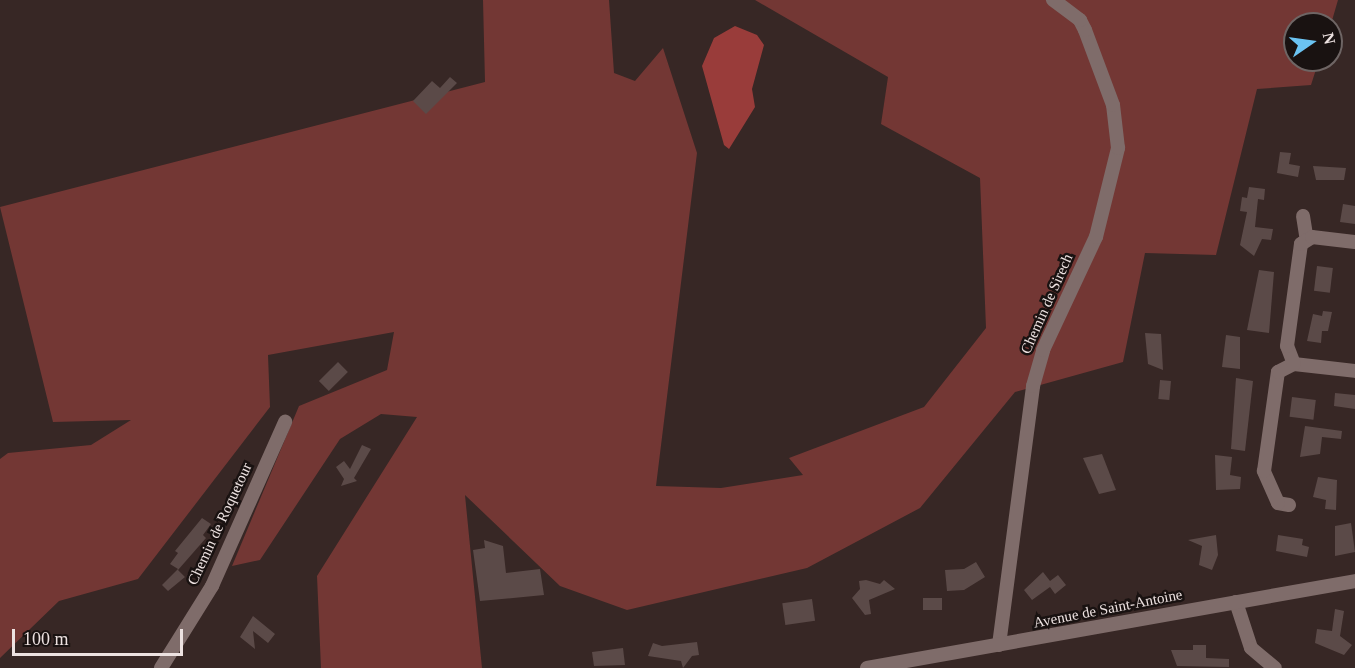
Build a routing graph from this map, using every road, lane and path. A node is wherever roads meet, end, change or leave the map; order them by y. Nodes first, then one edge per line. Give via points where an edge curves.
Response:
1 (1053, 0) edge
2 (1303, 216) dead end
3 (1304, 242) junction
4 (1355, 242) edge
5 (1294, 364) junction
6 (1355, 371) edge
7 (285, 422) dead end
8 (1289, 506) dead end
9 (1355, 581) edge
10 (1236, 602) junction
11 (999, 645) junction
12 (160, 668) edge
13 (867, 668) edge
14 (1275, 668) edge

1 - 11 street, Chemin de Sirech via 1080,20 1085,30 1113,105 1118,148 1096,237 1043,350 1033,386
2 - 3 street
3 - 4 street
3 - 5 street via 1287,346
5 - 6 street
5 - 8 street via 1278,372 1264,471 1278,503
7 - 12 street, Chemin de Roquetour via 212,586
9 - 10 street, Avenue de Saint-Antoine
10 - 11 street, Avenue de Saint-Antoine
10 - 14 street via 1251,648
11 - 13 street, Avenue de Saint-Antoine

